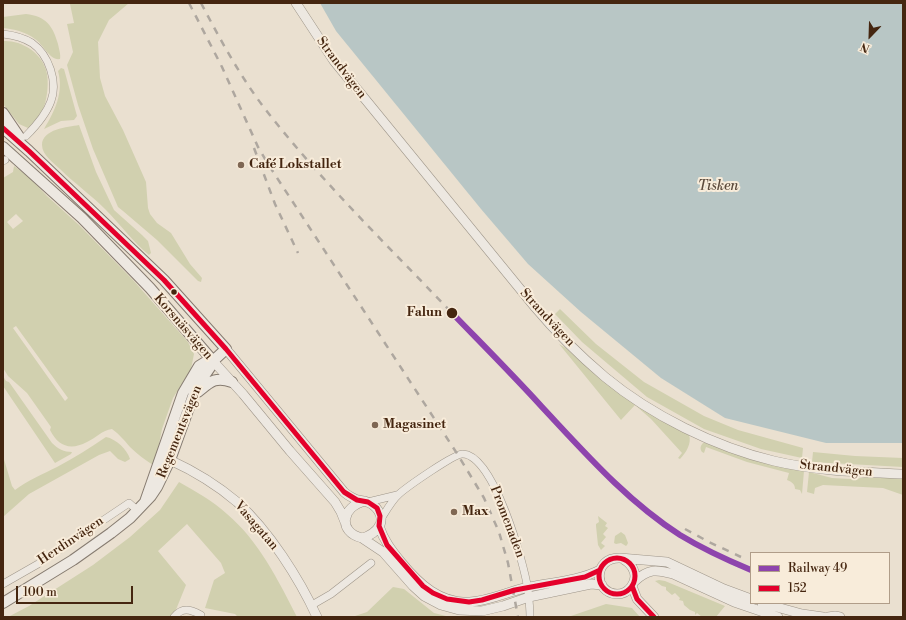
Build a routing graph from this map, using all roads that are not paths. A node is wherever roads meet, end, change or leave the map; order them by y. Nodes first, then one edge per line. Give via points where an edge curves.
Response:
1 (296, 3) edge
2 (3, 34) edge
3 (3, 113) edge
4 (3, 128) edge
5 (26, 136) dead end
6 (3, 146) edge
7 (29, 151) junction
8 (196, 342) junction
9 (226, 349) junction
10 (213, 361) junction
11 (199, 366) junction
12 (232, 382) junction
13 (195, 394) junction
14 (166, 458) junction
15 (903, 474) edge
16 (397, 495) junction
17 (367, 502) junction
18 (137, 510) junction
19 (380, 522) junction
20 (345, 523) junction
21 (362, 538) junction
22 (623, 559) junction
23 (371, 563) dead end
24 (600, 570) junction
25 (633, 583) junction
26 (3, 584) edge
27 (602, 585) junction
28 (528, 587) junction
29 (616, 594) junction
30 (529, 597) junction
31 (750, 599) edge
32 (3, 603) edge
33 (766, 604) edge
34 (312, 605) junction
35 (642, 605) junction
36 (174, 617) edge
37 (201, 617) edge
38 (317, 617) edge
39 (530, 617) edge
40 (654, 617) edge
41 (778, 617) edge
42 (823, 617) edge
43 (828, 617) edge
44 (840, 617) edge

1 - 15 street, Strandvägen via 334,61 534,306 605,377 667,418 733,449 813,469
2 - 5 street via 33,44 49,64 52,75 53,90 50,102 37,124
3 - 7 main road
4 - 7 main road, Korsnäsvägen
6 - 8 main road, Korsnäsvägen via 82,218 150,288
7 - 9 main road, Korsnäsvägen via 164,280
8 - 10 main road, Korsnäsvägen
8 - 11 main road via 200,354
9 - 10 main road
9 - 17 street, Korsnäsvägen via 344,492 357,500
10 - 11 main road via 207,361
10 - 12 street, Korsnäsvägen
10 - 13 main road, Regementsvägen
11 - 14 main road, Regementsvägen via 183,394
12 - 13 main road via 218,379 211,381
12 - 20 street, Korsnäsvägen via 335,502
13 - 14 main road, Regementsvägen
14 - 18 main road, Regementsvägen via 157,488
14 - 34 street, Vasagatan via 214,484 247,512 270,540
16 - 17 street
16 - 19 street
16 - 28 street, Promenaden via 460,454 470,456 488,475 503,505
17 - 19 street via 377,508
17 - 20 street via 359,502 352,506 346,515
18 - 26 street, Herdinvägen via 129,503 38,564
18 - 32 main road, Regementsvägen via 111,533 73,560
19 - 21 street via 372,534
19 - 28 street via 387,545 411,574 428,590 447,599 469,602
20 - 21 street via 350,532
21 - 30 street via 383,552 420,592 441,605 459,610 482,611
22 - 24 street via 610,560
22 - 25 street via 634,570
22 - 31 street via 667,562
23 - 34 street via 331,594
24 - 27 street via 599,578
24 - 28 street via 585,576
25 - 29 street via 625,592
25 - 35 street via 635,596
25 - 41 street via 646,572 665,571 734,602
27 - 29 street
27 - 30 street via 591,584
28 - 30 street, Promenaden
29 - 35 street
30 - 39 street, Promenaden
33 - 42 street
34 - 38 street, Vasagatan
35 - 40 street
36 - 37 street via 186,609
43 - 44 street

